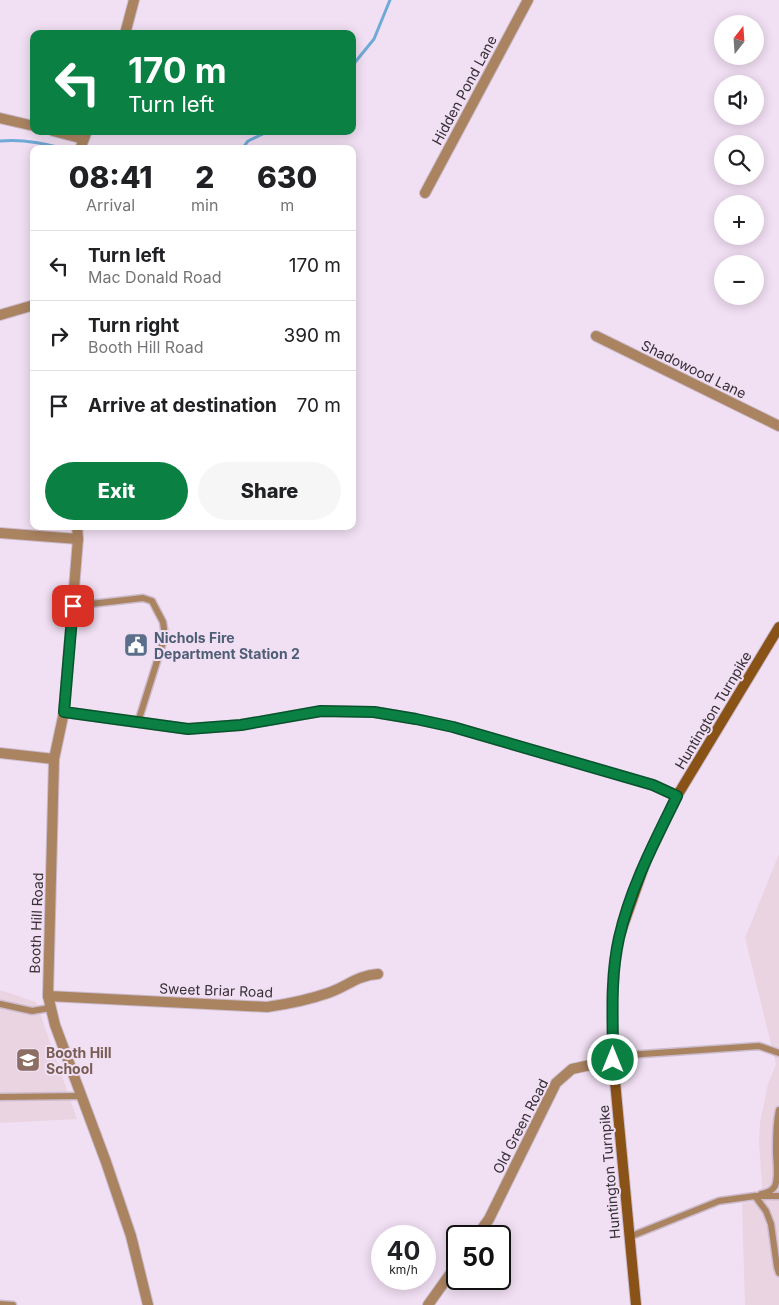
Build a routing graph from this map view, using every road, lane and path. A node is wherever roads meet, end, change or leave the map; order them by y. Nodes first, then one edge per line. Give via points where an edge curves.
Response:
1 (134, 0) edge
2 (528, 0) edge
3 (126, 30) edge
4 (0, 118) edge
5 (30, 125) edge
6 (66, 135) edge
7 (83, 140) edge
8 (425, 193) dead end
9 (30, 306) edge
10 (0, 315) edge
11 (596, 336) dead end
12 (779, 426) edge
13 (77, 530) edge
14 (0, 533) edge
15 (78, 539) junction
16 (73, 606) junction
17 (779, 627) edge
18 (64, 712) junction
19 (138, 722) junction
20 (0, 753) edge
21 (54, 759) junction
22 (677, 796) junction
23 (378, 974) dead end
24 (48, 996) junction
25 (0, 1004) edge
26 (50, 1008) junction
27 (779, 1053) edge
28 (613, 1058) junction
29 (81, 1096) junction
30 (0, 1097) edge
31 (779, 1110) edge
32 (756, 1196) junction
33 (779, 1196) edge
34 (485, 1225) edge
35 (629, 1237) junction
36 (779, 1273) edge
37 (446, 1280) edge
38 (0, 1304) edge
39 (12, 1305) edge
40 (148, 1305) edge
41 (428, 1305) edge
42 (636, 1305) edge

1 - 3 street
2 - 8 street, Hidden Pond Lane
4 - 5 street
6 - 7 street
9 - 10 street
11 - 12 street, Shadowood Lane
13 - 15 street, Booth Hill Road
14 - 15 street
15 - 16 street, Booth Hill Road
16 - 18 street, Booth Hill Road
16 - 19 lane via 143,598 152,601 165,636
17 - 22 main road, Huntington Turnpike
18 - 19 street
18 - 21 street, Booth Hill Road
19 - 22 street via 209,729 321,711 380,713 453,727 653,785
20 - 21 street
21 - 24 street, Booth Hill Road
22 - 28 main road, Huntington Turnpike via 647,858 619,937 612,996
23 - 24 street, Sweet Briar Road via 366,975 321,995 267,1007
24 - 26 street, Booth Hill Road
25 - 26 lane via 32,1011
26 - 29 street, Booth Hill Road
27 - 28 lane via 759,1046
28 - 34 street, Old Green Road via 572,1069 556,1083
28 - 35 main road, Huntington Turnpike
29 - 30 lane
29 - 40 street, Booth Hill Road via 131,1236
31 - 32 lane via 778,1176 775,1187
32 - 33 lane
32 - 35 lane via 719,1201
32 - 36 lane via 771,1224
35 - 42 main road, Huntington Turnpike
37 - 41 street
38 - 39 lane

